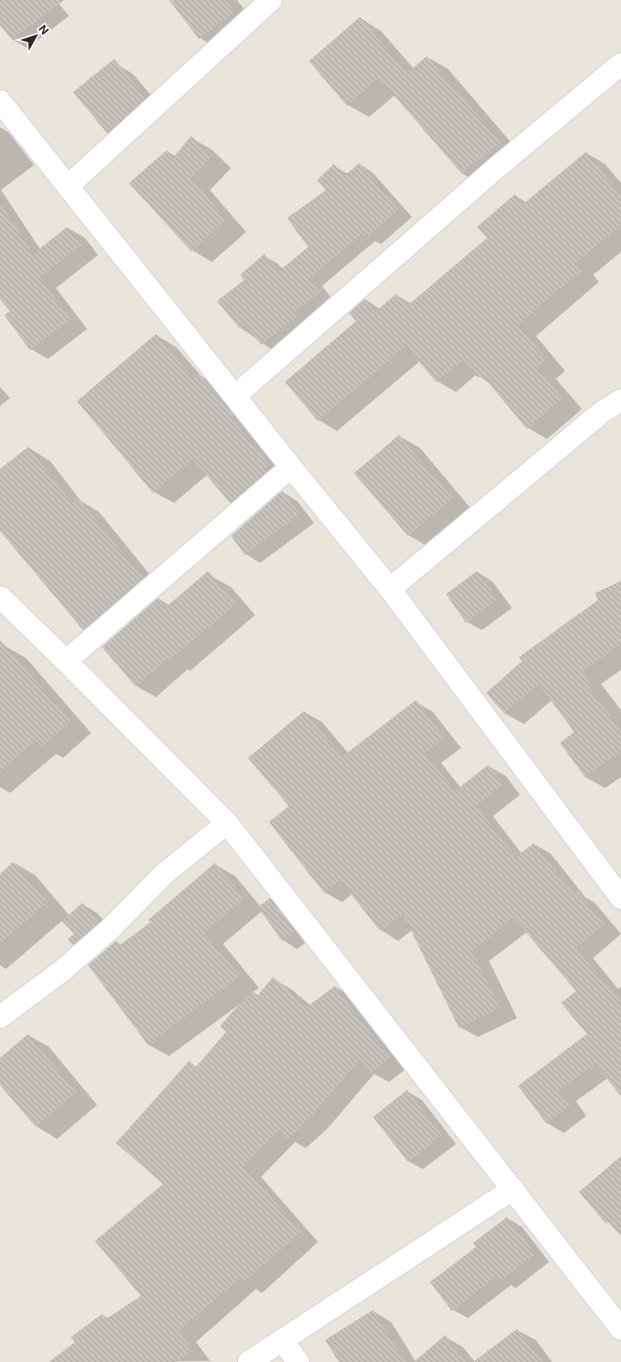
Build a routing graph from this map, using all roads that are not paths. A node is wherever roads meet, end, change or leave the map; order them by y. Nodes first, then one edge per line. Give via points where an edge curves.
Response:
1 (271, 0) edge
2 (621, 64) edge
3 (0, 101) edge
4 (68, 186) junction
5 (235, 396) junction
6 (621, 400) edge
7 (291, 467) junction
8 (390, 588) junction
9 (0, 597) edge
10 (66, 661) junction
11 (227, 823) junction
12 (621, 898) edge
13 (0, 1017) edge
14 (513, 1189) junction
15 (621, 1329) edge
16 (282, 1340) junction
17 (249, 1362) edge
18 (298, 1362) edge

1 - 4 street
2 - 5 street via 495,169
3 - 4 street
4 - 5 street
5 - 7 street
6 - 8 street via 602,412
7 - 8 street
7 - 10 street
8 - 12 street
9 - 10 street
10 - 11 street
11 - 13 street via 164,874 110,929 63,970
11 - 14 street
14 - 15 street
14 - 16 street
16 - 17 street
16 - 18 street

